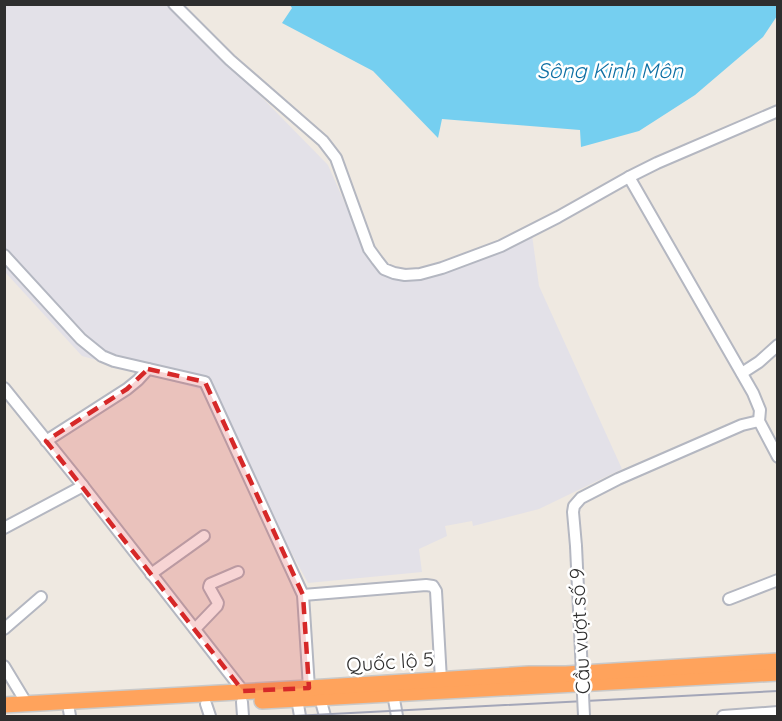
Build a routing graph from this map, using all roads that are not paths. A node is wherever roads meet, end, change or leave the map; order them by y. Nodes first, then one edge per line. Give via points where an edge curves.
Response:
1 (174, 4) edge
2 (777, 111) edge
3 (628, 177) junction
4 (4, 255) edge
5 (777, 345) edge
6 (148, 369) junction
7 (742, 373) junction
8 (4, 388) edge
9 (759, 421) junction
10 (46, 441) junction
11 (777, 457) edge
12 (83, 486) junction
13 (4, 528) edge
14 (204, 536) dead end
15 (238, 572) dead end
16 (151, 574) junction
17 (777, 580) edge
18 (303, 595) junction
19 (41, 597) dead end
20 (729, 599) dead end
21 (4, 628) edge
22 (195, 629) junction
23 (777, 661) edge
24 (4, 666) edge
25 (777, 673) edge
26 (441, 680) junction
27 (314, 693) junction
28 (393, 694) junction
29 (297, 699) junction
30 (243, 703) edge
31 (27, 704) junction
32 (4, 705) edge
33 (208, 710) edge
34 (777, 712) edge
35 (4, 714) edge
36 (69, 714) edge
37 (723, 716) edge
38 (300, 717) edge
39 (325, 717) edge
40 (397, 717) edge
41 (584, 717) edge

1 - 3 street via 330,149 369,249 384,268 394,273 420,274 501,246
2 - 3 street
3 - 7 street
4 - 6 street via 91,348 114,361
5 - 7 street
6 - 10 street via 127,389
6 - 18 street via 205,382
7 - 9 street via 760,410
8 - 10 street
9 - 11 street
9 - 41 street, Cầu vượt số 9, bridge via 618,479 581,498 574,506
10 - 12 street
12 - 13 street
12 - 16 street
14 - 16 street
15 - 22 street via 210,584 217,606
16 - 22 street
17 - 20 street
18 - 26 street via 433,586
18 - 27 street
19 - 21 street
22 - 30 street
23 - 26 highway, Quốc lộ 5
24 - 31 street
25 - 28 highway, Quốc lộ 5
26 - 27 highway, Quốc lộ 5
27 - 28 highway, Quốc lộ 5
27 - 29 highway, Quốc lộ 5
27 - 30 highway, Quốc lộ 5
27 - 39 street
28 - 40 street
29 - 30 highway, Quốc lộ 5
29 - 38 street
30 - 31 highway, Quốc lộ 5
30 - 33 highway, Quốc lộ 5
31 - 32 highway, Quốc lộ 5
33 - 36 highway, Quốc lộ 5
34 - 37 street
35 - 36 highway, Quốc lộ 5

